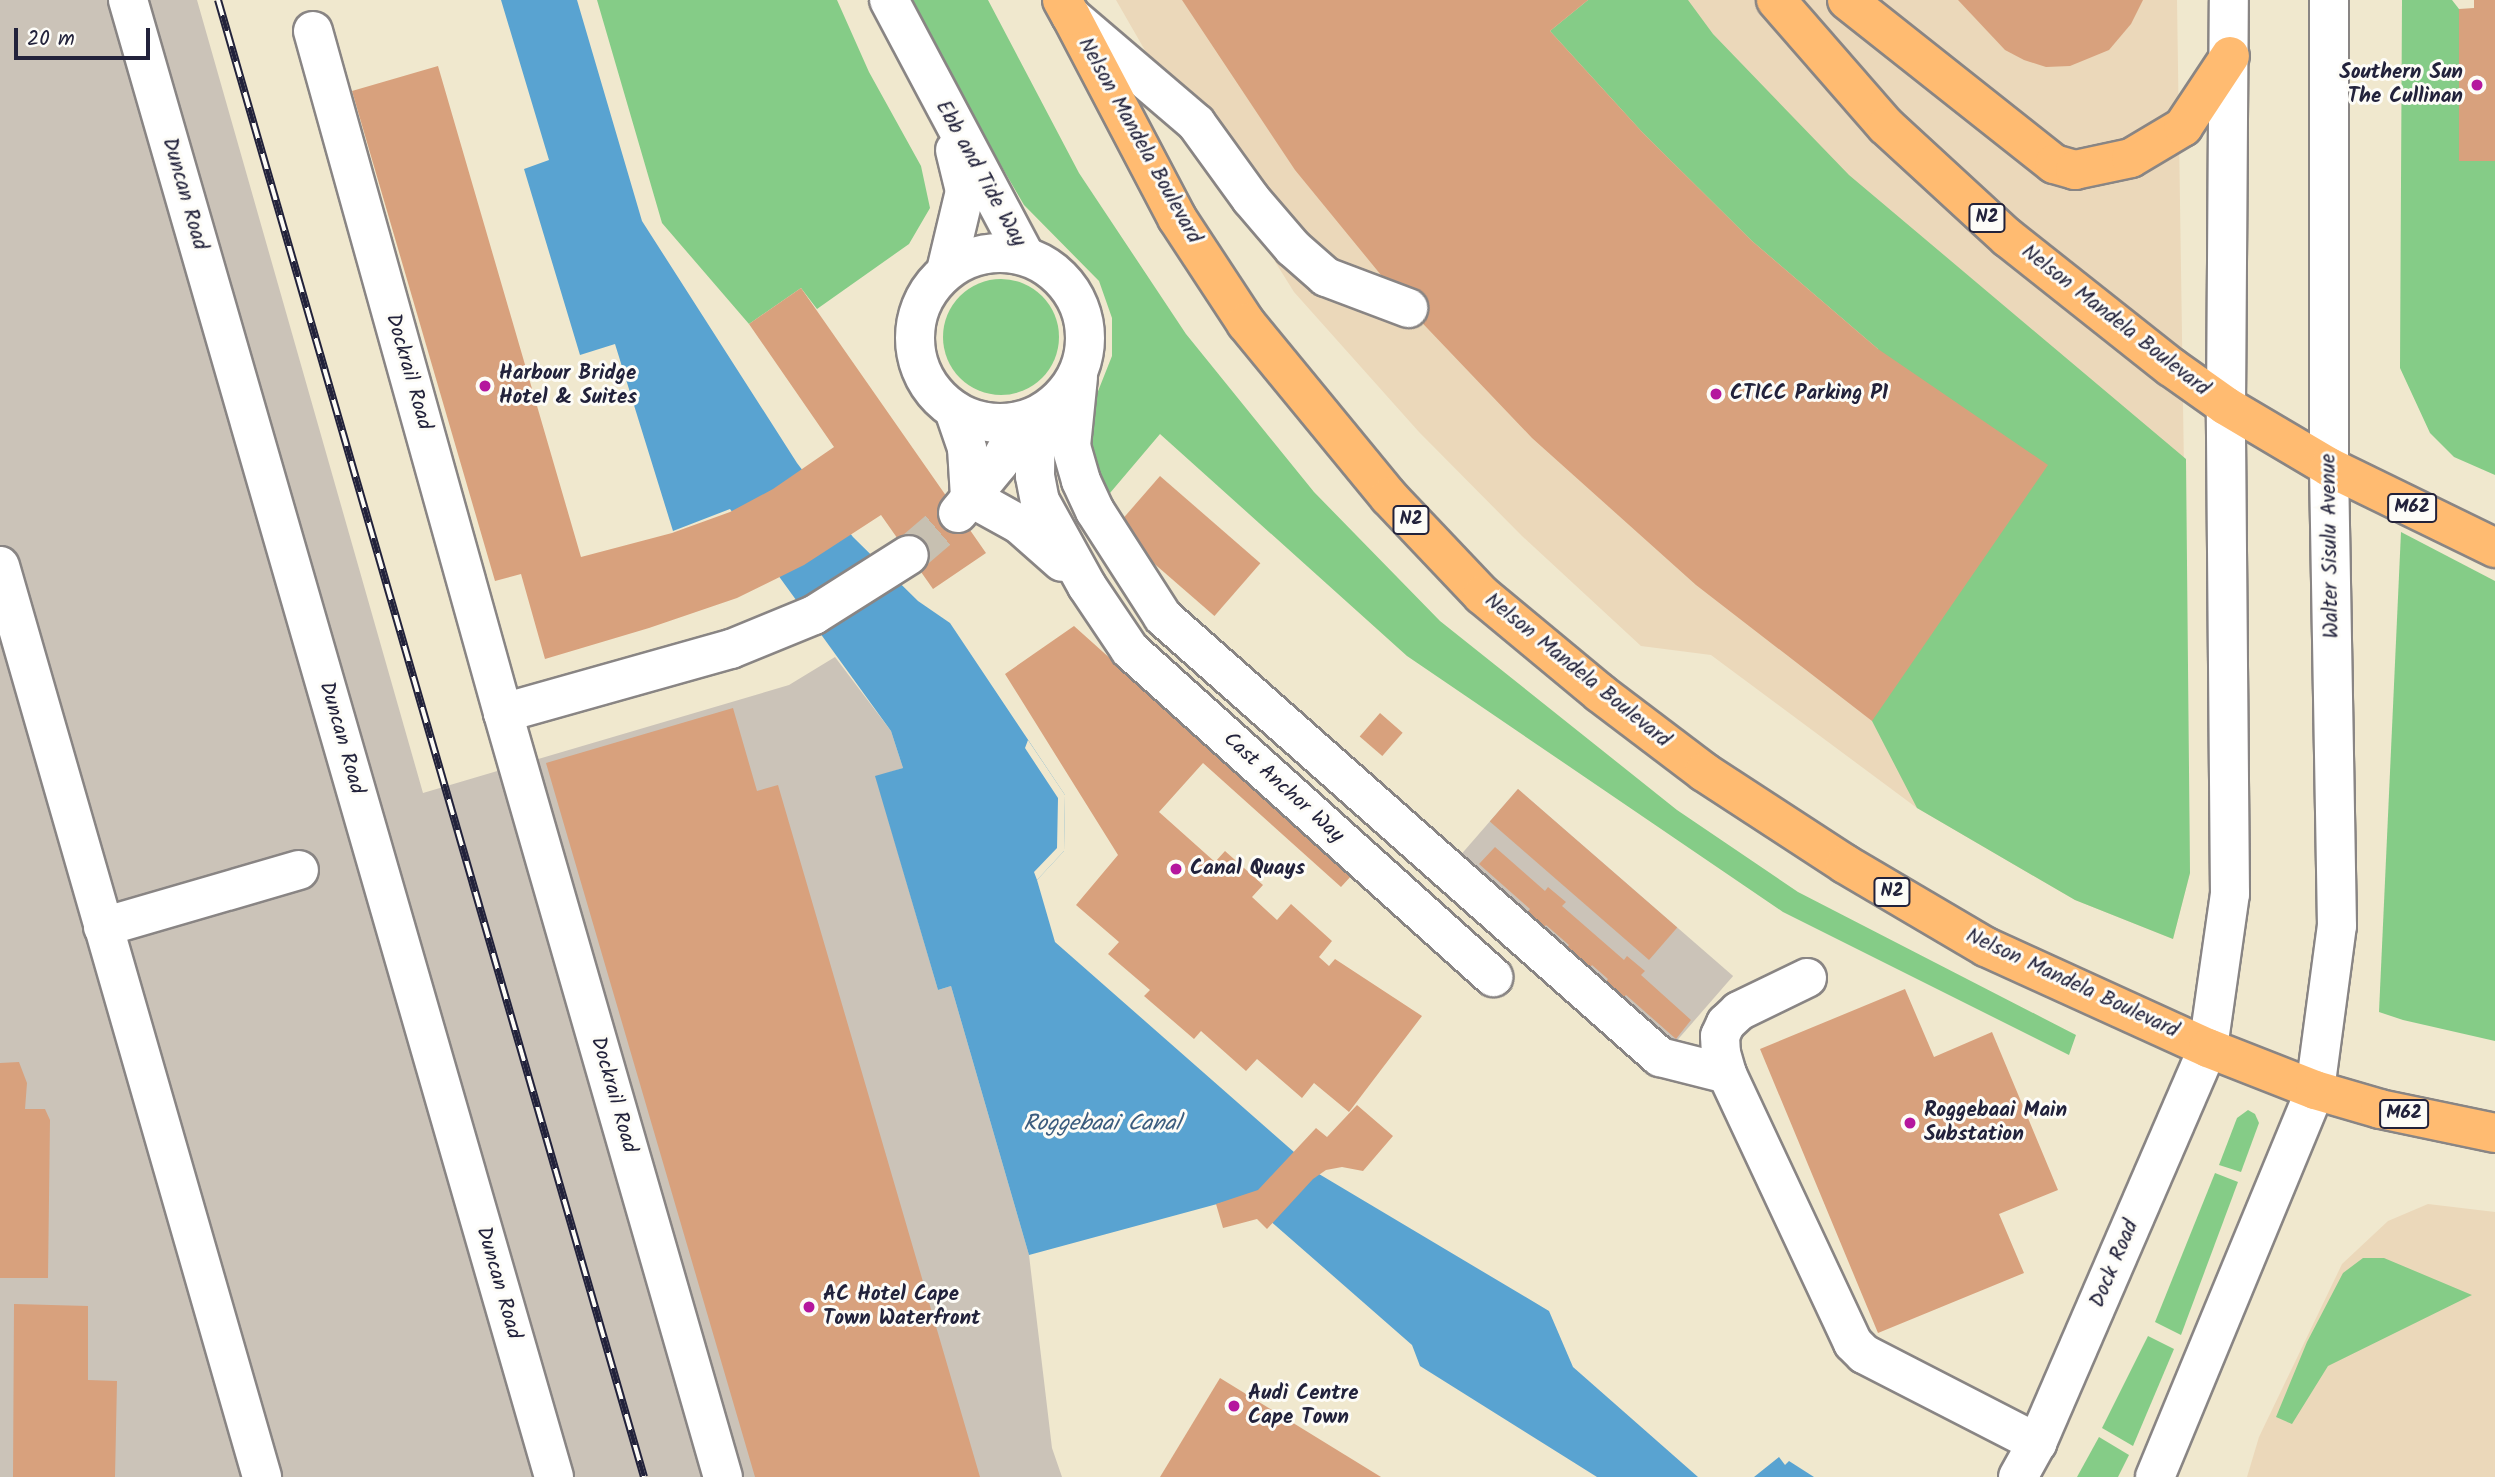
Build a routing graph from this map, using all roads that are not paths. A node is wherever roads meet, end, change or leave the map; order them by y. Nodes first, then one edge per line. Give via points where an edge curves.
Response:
1 (128, 0) edge
2 (889, 0) edge
3 (1776, 0) edge
4 (1847, 0) edge
5 (2229, 0) edge
6 (2329, 0) edge
7 (1066, 8) edge
8 (313, 31) dead end
9 (2230, 56) junction
10 (935, 92) junction
11 (1025, 256) junction
12 (946, 271) junction
13 (1408, 308) dead end
14 (1078, 377) junction
15 (2226, 406) junction
16 (954, 410) junction
17 (1029, 419) junction
18 (2329, 467) junction
19 (964, 505) junction
20 (2495, 548) edge
21 (903, 560) tunnel mouth
22 (0, 566) edge
23 (1087, 586) junction
24 (503, 713) junction
25 (299, 870) dead end
26 (103, 927) junction
27 (1493, 977) dead end
28 (1807, 978) dead end
29 (2208, 1048) junction
30 (1727, 1074) junction
31 (2315, 1090) junction
32 (2495, 1133) edge
33 (2037, 1443) junction
34 (262, 1477) edge
35 (554, 1477) edge
36 (723, 1477) edge
37 (2018, 1477) edge
38 (2155, 1477) edge

1 - 35 street, Duncan Road
2 - 10 street, Ebb and Tide Way
3 - 15 main road, Nelson Mandela Boulevard / N2 via 1886,126 2008,238
4 - 9 main road via 2054,164 2075,170 2131,158 2183,127
5 - 9 street
6 - 18 street, Walter Sisulu Avenue
7 - 13 street via 1195,123 1251,199 1293,248 1326,277
7 - 29 main road, Nelson Mandela Boulevard / N2 via 1177,218 1246,323 1389,497 1482,595 1704,772 1845,864 1986,947
8 - 24 street, Dockrail Road
9 - 15 street
10 - 11 street, Ebb and Tide Way
10 - 12 street, Ebb and Tide Way via 965,191
11 - 12 street via 998,252 970,257
11 - 14 street via 1051,269 1072,290 1084,318 1086,348
12 - 16 street via 928,291 917,316 915,343 920,369 934,392
14 - 17 street via 1060,400
14 - 30 street via 1072,446 1081,481 1095,511 1163,617 1660,1057
15 - 18 main road, Nelson Mandela Boulevard / N2
15 - 29 street via 2230,894
16 - 17 street via 980,421 1008,424
16 - 19 street via 967,448
17 - 19 street
17 - 23 street, Cast Anchor Way via 1040,501
18 - 20 main road, M62
18 - 31 street, Walter Sisulu Avenue via 2337,926
19 - 23 street, Cast Anchor Way via 999,511 1040,540
21 - 24 street via 814,615 774,632 702,658
22 - 26 street
23 - 27 street, Cast Anchor Way via 1140,661
24 - 36 street, Dockrail Road
25 - 26 street
26 - 34 street
28 - 30 street via 1739,1011 1726,1023 1720,1036
29 - 31 main road, Nelson Mandela Boulevard / N2
29 - 33 street, Dock Road
30 - 33 street via 1858,1349
31 - 32 main road, M62
31 - 38 street
33 - 37 street, Dock Road

